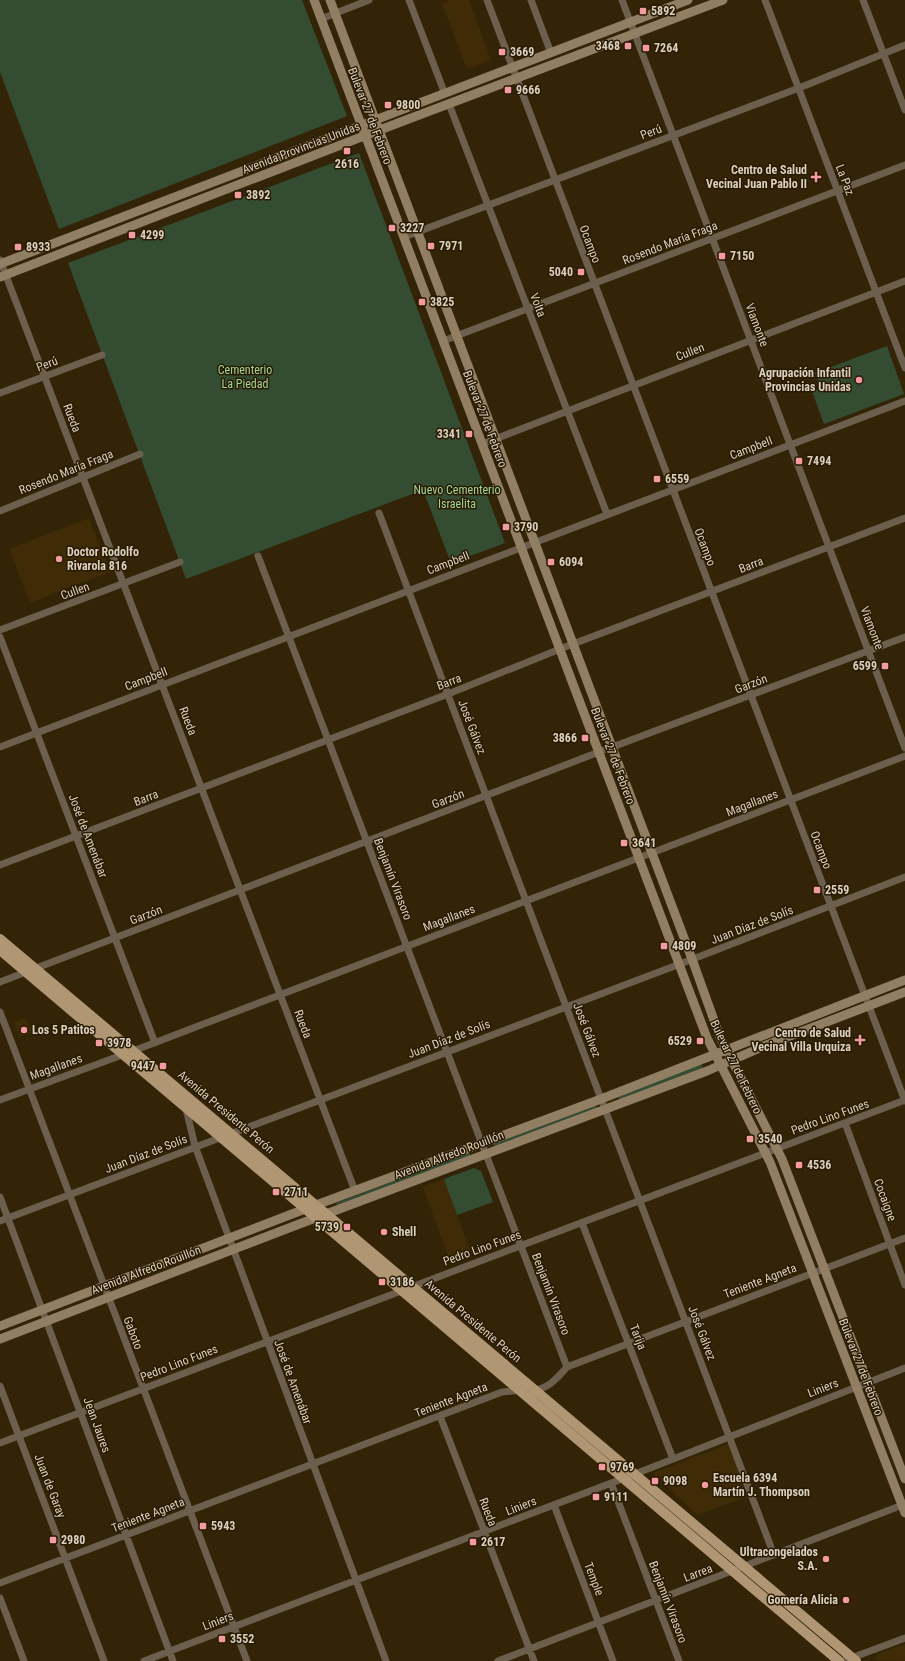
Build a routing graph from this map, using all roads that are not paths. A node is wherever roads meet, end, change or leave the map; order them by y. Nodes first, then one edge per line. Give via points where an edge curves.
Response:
1 (314, 0) edge
2 (330, 0) edge
3 (370, 0) edge
4 (410, 0) edge
5 (486, 0) edge
6 (531, 0) edge
7 (622, 0) edge
8 (688, 0) edge
9 (723, 0) edge
10 (765, 0) edge
11 (863, 0) edge
12 (335, 13) junction
13 (321, 18) junction
14 (630, 22) junction
15 (635, 33) junction
16 (905, 45) edge
17 (551, 53) junction
18 (884, 53) junction
19 (512, 68) junction
20 (516, 78) junction
21 (799, 88) junction
22 (445, 94) junction
23 (449, 104) junction
24 (905, 110) edge
25 (375, 120) junction
26 (361, 126) junction
27 (379, 130) junction
28 (365, 136) junction
29 (673, 136) junction
30 (905, 165) edge
31 (555, 180) junction
32 (838, 191) junction
33 (488, 206) junction
34 (418, 232) junction
35 (404, 237) junction
36 (712, 239) junction
37 (1, 263) edge
38 (3, 276) edge
39 (905, 281) edge
40 (594, 284) junction
41 (876, 292) junction
42 (528, 309) junction
43 (457, 336) junction
44 (751, 340) junction
45 (443, 341) junction
46 (102, 355) dead end
47 (905, 368) edge
48 (44, 376) junction
49 (632, 386) junction
50 (0, 394) edge
51 (905, 401) edge
52 (567, 411) junction
53 (496, 439) junction
54 (482, 444) junction
55 (790, 444) junction
56 (140, 454) dead end
57 (83, 477) junction
58 (672, 489) junction
59 (0, 511) edge
60 (379, 513) dead end
61 (607, 514) junction
62 (905, 518) edge
63 (535, 542) junction
64 (522, 546) junction
65 (829, 547) junction
66 (258, 556) dead end
67 (180, 562) dead end
68 (124, 584) junction
69 (408, 590) junction
70 (711, 592) junction
71 (0, 630) edge
72 (288, 636) junction
73 (0, 637) edge
74 (905, 637) edge
75 (573, 644) junction
76 (560, 649) junction
77 (868, 651) junction
78 (162, 685) junction
79 (448, 694) junction
80 (750, 696) junction
81 (37, 733) junction
82 (328, 740) junction
83 (0, 747) edge
84 (612, 748) junction
85 (905, 748) edge
86 (599, 752) junction
87 (905, 756) edge
88 (201, 788) junction
89 (486, 796) junction
90 (790, 800) junction
91 (76, 836) junction
92 (367, 842) junction
93 (652, 852) junction
94 (639, 857) junction
95 (0, 865) edge
96 (905, 877) edge
97 (240, 890) junction
98 (526, 901) junction
99 (830, 906) junction
100 (115, 938) junction
101 (0, 939) edge
102 (407, 946) junction
103 (0, 950) edge
104 (692, 959) junction
105 (680, 964) junction
106 (31, 970) junction
107 (905, 980) edge
108 (0, 982) edge
109 (905, 992) edge
110 (280, 995) junction
111 (864, 995) junction
112 (869, 1006) junction
113 (566, 1007) junction
114 (0, 1012) edge
115 (155, 1042) junction
116 (726, 1049) junction
117 (133, 1051) junction
118 (447, 1052) junction
119 (714, 1054) junction
120 (123, 1055) junction
121 (731, 1060) junction
122 (720, 1065) junction
123 (29, 1089) junction
124 (320, 1099) junction
125 (601, 1099) junction
126 (0, 1100) edge
127 (905, 1101) edge
128 (186, 1109) junction
129 (605, 1110) junction
130 (845, 1123) junction
131 (230, 1133) junction
132 (220, 1137) junction
133 (482, 1144) junction
134 (195, 1146) junction
135 (778, 1148) junction
136 (765, 1153) junction
137 (486, 1154) junction
138 (355, 1191) junction
139 (69, 1195) junction
140 (0, 1197) edge
141 (640, 1201) junction
142 (316, 1205) junction
143 (305, 1209) junction
144 (326, 1214) junction
145 (8, 1218) junction
146 (316, 1218) junction
147 (0, 1221) edge
148 (582, 1223) junction
149 (229, 1238) junction
150 (905, 1238) edge
151 (890, 1243) junction
152 (521, 1246) junction
153 (233, 1250) junction
154 (824, 1268) junction
155 (811, 1273) junction
156 (905, 1285) edge
157 (412, 1286) junction
158 (104, 1287) junction
159 (400, 1290) junction
160 (108, 1298) junction
161 (42, 1310) junction
162 (46, 1321) junction
163 (685, 1321) junction
164 (0, 1326) edge
165 (0, 1339) edge
166 (267, 1341) junction
167 (628, 1343) junction
168 (567, 1367) junction
169 (905, 1368) edge
170 (868, 1381) junction
171 (0, 1386) edge
172 (856, 1387) junction
173 (143, 1389) junction
174 (519, 1390) junction
175 (535, 1390) junction
176 (80, 1413) junction
177 (440, 1416) junction
178 (18, 1436) junction
179 (730, 1437) junction
180 (0, 1443) edge
181 (673, 1459) junction
182 (312, 1464) junction
183 (635, 1474) junction
184 (623, 1478) junction
185 (905, 1479) edge
186 (611, 1483) junction
187 (554, 1505) junction
188 (904, 1508) edge
189 (190, 1511) junction
190 (484, 1532) junction
191 (126, 1535) junction
192 (774, 1555) junction
193 (65, 1557) junction
194 (744, 1566) junction
195 (732, 1571) junction
196 (355, 1581) junction
197 (0, 1583) edge
198 (0, 1598) edge
199 (656, 1600) junction
200 (599, 1622) junction
201 (234, 1627) junction
202 (905, 1638) edge
203 (529, 1649) junction
204 (170, 1652) junction
205 (851, 1660) edge
206 (24, 1661) edge
207 (104, 1661) edge
208 (144, 1661) edge
209 (173, 1661) edge
210 (247, 1661) edge
211 (386, 1661) edge
212 (498, 1661) edge
213 (534, 1661) edge
214 (614, 1661) edge
215 (679, 1661) edge
216 (840, 1661) edge

1 - 13 main road, Bulevar 27 de Febrero
2 - 12 main road, Bulevar 27 de Febrero
3 - 12 street
4 - 22 street
5 - 19 street, Ocampo
6 - 17 street
7 - 14 street, Viamonte
8 - 14 main road, Avenida Provincias Unidas
9 - 15 main road, Avenida Provincias Unidas
10 - 21 street, La Paz
11 - 18 street
12 - 13 street
12 - 25 main road, Bulevar 27 de Febrero
13 - 26 main road, Bulevar 27 de Febrero
14 - 15 street, Viamonte
14 - 17 main road, Avenida Provincias Unidas
15 - 20 main road, Avenida Provincias Unidas
15 - 29 street, Viamonte
16 - 18 street, Perú
17 - 19 main road, Avenida Provincias Unidas
18 - 21 street, Perú
18 - 24 street
19 - 20 street, Ocampo
19 - 22 main road, Avenida Provincias Unidas
20 - 23 main road, Avenida Provincias Unidas
20 - 31 street, Ocampo
21 - 29 street, Perú
21 - 32 street, La Paz
22 - 25 main road, Avenida Provincias Unidas
23 - 27 main road, Avenida Provincias Unidas
23 - 33 street, Volta
25 - 26 main road, Avenida Provincias Unidas
25 - 27 main road, Bulevar 27 de Febrero
26 - 28 main road, Bulevar 27 de Febrero
26 - 37 main road, Avenida Provincias Unidas
27 - 28 main road, Avenida Provincias Unidas
27 - 34 main road, Bulevar 27 de Febrero
28 - 35 main road, Bulevar 27 de Febrero
28 - 38 main road, Avenida Provincias Unidas
29 - 31 street, Perú
29 - 36 street, Viamonte
30 - 32 street, Rosendo María Fraga
31 - 33 street, Perú
31 - 40 street, Ocampo
32 - 36 street, Rosendo María Fraga
32 - 41 street, La Paz
33 - 34 street, Perú
33 - 42 street, Volta
34 - 35 street, Perú
34 - 43 main road, Bulevar 27 de Febrero
35 - 45 main road, Bulevar 27 de Febrero
36 - 40 street, Rosendo María Fraga
36 - 44 street, Viamonte
37 - 38 street, Rueda
38 - 48 street, Rueda
39 - 41 street, Cullen
40 - 42 street, Rosendo María Fraga
40 - 49 street, Ocampo
41 - 44 street, Cullen
41 - 47 street, La Paz
42 - 43 street, Rosendo María Fraga
42 - 52 street, Volta
43 - 45 street, Rosendo María Fraga
43 - 53 main road, Bulevar 27 de Febrero
44 - 49 street, Cullen
44 - 55 street, Viamonte
45 - 54 main road, Bulevar 27 de Febrero
46 - 48 street, Perú
48 - 50 street, Perú
48 - 57 street, Rueda
49 - 52 street, Cullen
49 - 58 street, Ocampo
51 - 55 street, Campbell
52 - 53 street, Cullen
52 - 61 street, Volta
53 - 54 street, Cullen
53 - 63 main road, Bulevar 27 de Febrero
54 - 64 main road, Bulevar 27 de Febrero
55 - 58 street, Campbell
55 - 65 street, Viamonte
56 - 57 street, Rosendo María Fraga
57 - 59 street, Rosendo María Fraga
57 - 68 street, Rueda
58 - 61 street, Campbell
58 - 70 street, Ocampo
60 - 69 street, José Gálvez
61 - 63 street, Campbell
62 - 65 street, Barra
63 - 64 street, Campbell
63 - 75 main road, Bulevar 27 de Febrero
64 - 69 street, Campbell
64 - 76 main road, Bulevar 27 de Febrero
65 - 70 street, Barra
65 - 77 street, Viamonte
66 - 72 street, Benjamín Virasoro
67 - 68 street, Cullen
68 - 71 street, Cullen
68 - 78 street, Rueda
69 - 72 street, Campbell
69 - 79 street, José Gálvez
70 - 75 street, Barra
70 - 80 street, Ocampo
72 - 78 street, Campbell
72 - 82 street, Benjamín Virasoro
73 - 81 street, José de Amenábar
74 - 77 street, Garzón
75 - 76 street, Barra
75 - 84 main road, Bulevar 27 de Febrero
76 - 79 street, Barra
76 - 86 main road, Bulevar 27 de Febrero
77 - 80 street, Garzón
77 - 85 street, Viamonte
78 - 81 street, Campbell
78 - 88 street, Rueda
79 - 82 street, Barra
79 - 89 street, José Gálvez
80 - 84 street, Garzón
80 - 90 street, Ocampo
81 - 83 street, Campbell
81 - 91 street, José de Amenábar
82 - 88 street, Barra
82 - 92 street, Benjamín Virasoro
84 - 86 street, Garzón
84 - 93 main road, Bulevar 27 de Febrero
86 - 89 street, Garzón
86 - 94 main road, Bulevar 27 de Febrero
87 - 90 street, Magallanes
88 - 91 street, Barra
88 - 97 street, Rueda
89 - 92 street, Garzón
89 - 98 street, José Gálvez
90 - 93 street, Magallanes
90 - 99 street, Ocampo
91 - 95 street, Barra
91 - 100 street, José de Amenábar
92 - 97 street, Garzón
92 - 102 street, Benjamín Virasoro
93 - 94 street, Magallanes
93 - 104 main road, Bulevar 27 de Febrero
94 - 98 street, Magallanes
94 - 105 main road, Bulevar 27 de Febrero
96 - 99 street, Juan Díaz de Solís
97 - 100 street, Garzón
97 - 110 street, Rueda
98 - 102 street, Magallanes
98 - 113 street, José Gálvez
99 - 104 street, Juan Díaz de Solís
99 - 111 street, Ocampo
100 - 106 street, Garzón
100 - 115 street, José de Amenábar
101 - 106 main road, Avenida Presidente Perón
102 - 110 street, Magallanes
102 - 118 street, Benjamín Virasoro
103 - 106 main road, Avenida Presidente Perón
104 - 105 street, Juan Díaz de Solís
104 - 116 main road, Bulevar 27 de Febrero
105 - 113 street, Juan Díaz de Solís
105 - 119 main road, Bulevar 27 de Febrero
106 - 108 street, Garzón
106 - 117 main road, Avenida Presidente Perón
106 - 120 main road, Avenida Presidente Perón
107 - 111 main road, Avenida Alfredo Rouillón
109 - 112 main road, Avenida Alfredo Rouillón
110 - 115 street, Magallanes
110 - 124 street, Rueda
111 - 112 street, Ocampo
111 - 116 main road, Avenida Alfredo Rouillón
112 - 121 main road, Avenida Alfredo Rouillón
112 - 127 street, Ocampo
113 - 118 street, Juan Díaz de Solís
113 - 125 street, José Gálvez
114 - 123 street, Gaboto
115 - 117 street, Magallanes
116 - 119 main road, Avenida Alfredo Rouillón
116 - 121 main road, Bulevar 27 de Febrero
117 - 120 street, Magallanes
117 - 131 main road, Avenida Presidente Perón
118 - 124 street, Juan Díaz de Solís
118 - 133 street, Benjamín Virasoro
119 - 122 main road, Bulevar 27 de Febrero
119 - 125 main road, Avenida Alfredo Rouillón
120 - 123 street, Magallanes
120 - 128 main road, Avenida Presidente Perón
121 - 122 main road, Avenida Alfredo Rouillón
121 - 135 main road, Bulevar 27 de Febrero
122 - 129 main road, Avenida Alfredo Rouillón
122 - 136 main road, Bulevar 27 de Febrero
123 - 126 street, Magallanes
123 - 139 street, Gaboto
124 - 131 street, Juan Díaz de Solís
124 - 138 street, Rueda
125 - 129 street, José Gálvez
125 - 133 main road, Avenida Alfredo Rouillón
127 - 130 street, Pedro Lino Funes
128 - 132 main road, Avenida Presidente Perón
128 - 134 street, José de Amenábar
129 - 137 main road, Avenida Alfredo Rouillón
129 - 141 street, José Gálvez
130 - 135 street, Pedro Lino Funes
130 - 151 street, Cocaigne
131 - 132 street, Juan Díaz de Solís
131 - 142 main road, Avenida Presidente Perón
132 - 134 street, Juan Díaz de Solís
132 - 143 main road, Avenida Presidente Perón
133 - 137 street, Benjamín Virasoro
133 - 138 main road, Avenida Alfredo Rouillón
134 - 139 street, Juan Díaz de Solís
134 - 149 street, José de Amenábar
135 - 136 street, Pedro Lino Funes
135 - 154 main road, Bulevar 27 de Febrero
136 - 141 street, Pedro Lino Funes
136 - 155 main road, Bulevar 27 de Febrero
137 - 144 main road, Avenida Alfredo Rouillón
137 - 152 street, Benjamín Virasoro
138 - 142 main road, Avenida Alfredo Rouillón
139 - 145 street, Juan Díaz de Solís
139 - 158 street, Gaboto
140 - 145 street, Jean Jaures
141 - 148 street, Pedro Lino Funes
141 - 163 street, José Gálvez
142 - 143 main road, Avenida Alfredo Rouillón
142 - 144 main road, Avenida Presidente Perón
143 - 146 main road, Avenida Presidente Perón
143 - 149 main road, Avenida Alfredo Rouillón
144 - 146 main road, Avenida Alfredo Rouillón
144 - 157 main road, Avenida Presidente Perón
145 - 147 street, Juan Díaz de Solís
145 - 161 street, Jean Jaures
146 - 153 main road, Avenida Alfredo Rouillón
146 - 159 main road, Avenida Presidente Perón
148 - 152 street, Pedro Lino Funes
148 - 167 street, Tarija
149 - 153 street, José de Amenábar
149 - 158 main road, Avenida Alfredo Rouillón
150 - 151 street, Teniente Agneta
151 - 154 street, Teniente Agneta
151 - 156 street, Cocaigne
152 - 157 street, Pedro Lino Funes
152 - 168 street, Benjamín Virasoro
153 - 160 main road, Avenida Alfredo Rouillón
153 - 166 street, José de Amenábar
154 - 155 street, Teniente Agneta
154 - 170 main road, Bulevar 27 de Febrero
155 - 163 street, Teniente Agneta
155 - 172 main road, Bulevar 27 de Febrero
157 - 159 street, Pedro Lino Funes
157 - 175 main road, Avenida Presidente Perón
158 - 160 street, Gaboto
158 - 161 main road, Avenida Alfredo Rouillón
159 - 166 street, Pedro Lino Funes
159 - 174 main road, Avenida Presidente Perón
160 - 162 main road, Avenida Alfredo Rouillón
160 - 173 street, Gaboto
161 - 162 street, Jean Jaures
161 - 164 main road, Avenida Alfredo Rouillón
162 - 165 main road, Avenida Alfredo Rouillón
162 - 176 street, Jean Jaures
163 - 167 street, Teniente Agneta
163 - 179 street, José Gálvez
166 - 173 street, Pedro Lino Funes
166 - 182 street, José de Amenábar
167 - 168 street, Teniente Agneta
167 - 181 street, Tarija
168 - 175 street, Teniente Agneta via 554,1383
169 - 170 street, Liniers
170 - 172 street, Liniers
170 - 185 main road, Bulevar 27 de Febrero
171 - 178 street, Juan de Garay
172 - 179 street, Liniers
172 - 188 main road, Bulevar 27 de Febrero
173 - 176 street, Pedro Lino Funes
173 - 189 street, Gaboto
174 - 175 street, Teniente Agneta
174 - 177 street, Teniente Agneta via 502,1392
174 - 184 main road, Avenida Presidente Perón
175 - 183 main road, Avenida Presidente Perón
176 - 178 street, Pedro Lino Funes
176 - 191 street, Jean Jaures
177 - 182 street, Teniente Agneta
177 - 190 street, Rueda
178 - 180 street, Pedro Lino Funes
178 - 193 street, Juan de Garay
179 - 181 street, Liniers
179 - 192 street, José Gálvez
181 - 183 street, Liniers
182 - 189 street, Teniente Agneta
182 - 196 street, José de Amenábar
183 - 184 street, Liniers
183 - 194 main road, Avenida Presidente Perón
184 - 186 street, Liniers
184 - 195 main road, Avenida Presidente Perón
186 - 187 street, Liniers
186 - 199 street, Benjamín Virasoro
187 - 190 street, Liniers
187 - 200 street, Temple
188 - 192 street, Larrea
189 - 191 street, Teniente Agneta
189 - 201 street, Gaboto
190 - 196 street, Liniers
190 - 203 street, Rueda
191 - 193 street, Teniente Agneta
191 - 204 street, Jean Jaures
192 - 194 street, Larrea
193 - 197 street, Teniente Agneta
193 - 207 street, Juan de Garay
194 - 195 street, Larrea
194 - 205 main road, Avenida Presidente Perón
195 - 199 street, Larrea
195 - 216 main road, Avenida Presidente Perón
196 - 201 street, Liniers
196 - 211 street, José de Amenábar
198 - 206 street
199 - 200 street, Larrea
199 - 215 street, Benjamín Virasoro
200 - 203 street, Larrea
200 - 214 street, Temple
201 - 204 street, Liniers
201 - 210 street, Gaboto
202 - 205 street
203 - 212 street, Larrea
203 - 213 street, Rueda
204 - 208 street, Liniers
204 - 209 street, Jean Jaures

